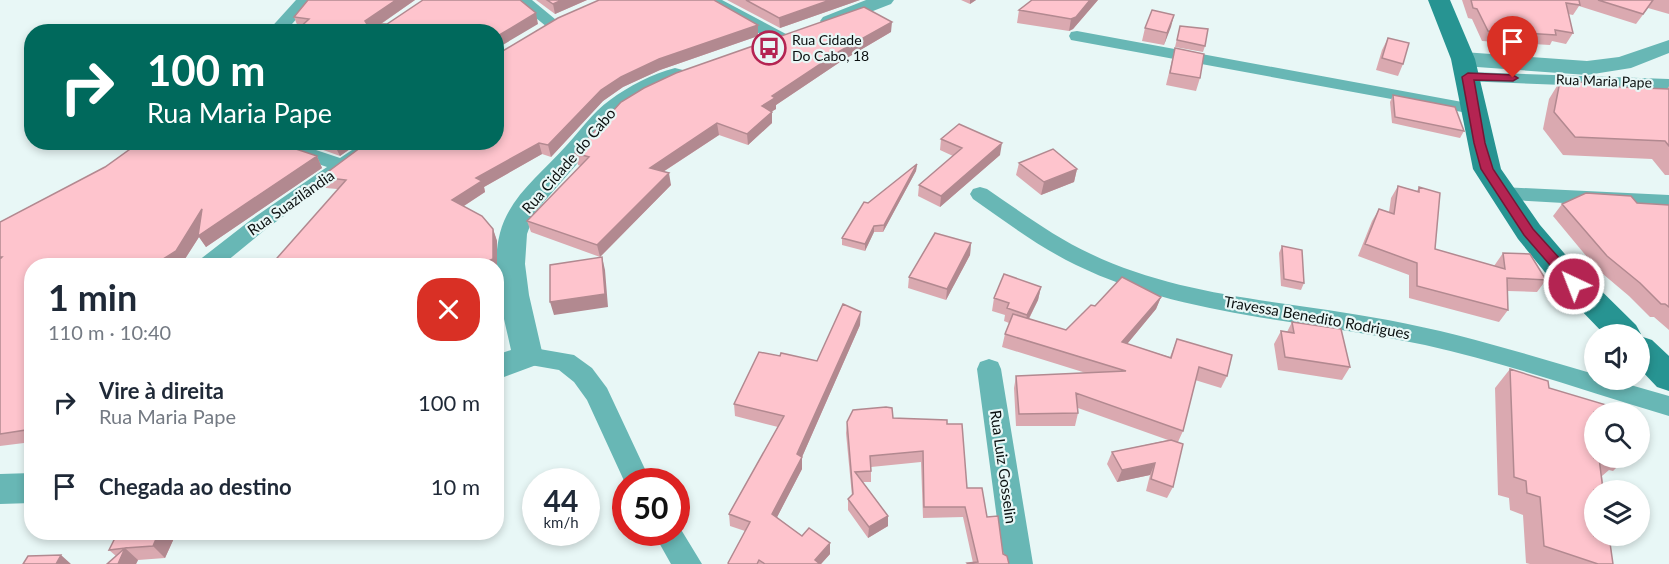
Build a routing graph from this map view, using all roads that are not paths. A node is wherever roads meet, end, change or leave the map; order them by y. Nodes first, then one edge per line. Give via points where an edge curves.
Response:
1 (305, 0) edge
2 (522, 0) edge
3 (710, 0) edge
4 (884, 0) edge
5 (1439, 0) edge
6 (282, 24) edge
7 (799, 32) junction
8 (536, 34) edge
9 (1077, 36) dead end
10 (1669, 46) edge
11 (747, 50) edge
12 (1609, 66) junction
13 (1465, 68) junction
14 (691, 69) edge
15 (1640, 83) junction
16 (1669, 84) edge
17 (1473, 110) junction
18 (296, 150) edge
19 (366, 150) edge
20 (343, 166) junction
21 (980, 194) dead end
22 (1502, 194) junction
23 (1669, 202) edge
24 (216, 258) edge
25 (1614, 324) edge
26 (528, 356) junction
27 (504, 365) edge
28 (989, 369) dead end
29 (1669, 406) edge
30 (631, 468) edge
31 (24, 488) edge
32 (0, 489) edge
33 (676, 546) edge
34 (687, 564) edge
35 (1018, 564) edge

1 - 6 street
2 - 8 street via 558,22
3 - 7 street
4 - 7 street
5 - 13 main road
7 - 11 street
9 - 17 street
10 - 12 street
12 - 13 street
12 - 15 street
13 - 15 street, Rua Maria Pape
13 - 17 main road
14 - 26 street, Rua Cidade do Cabo via 637,92 614,107 520,215 513,234 513,264
15 - 16 street, Rua Maria Pape
17 - 22 main road via 1487,169
18 - 20 street
19 - 20 street, Rua Suazilândia
20 - 24 street, Rua Suazilândia
21 - 29 street, Travessa Benedito Rodrigues via 1058,246 1100,267 1151,284 1429,338
22 - 23 street
22 - 25 main road via 1559,268
26 - 27 street
26 - 30 street via 565,362 583,375 598,395
28 - 35 street, Rua Luiz Gosselin
31 - 32 street
33 - 34 street

